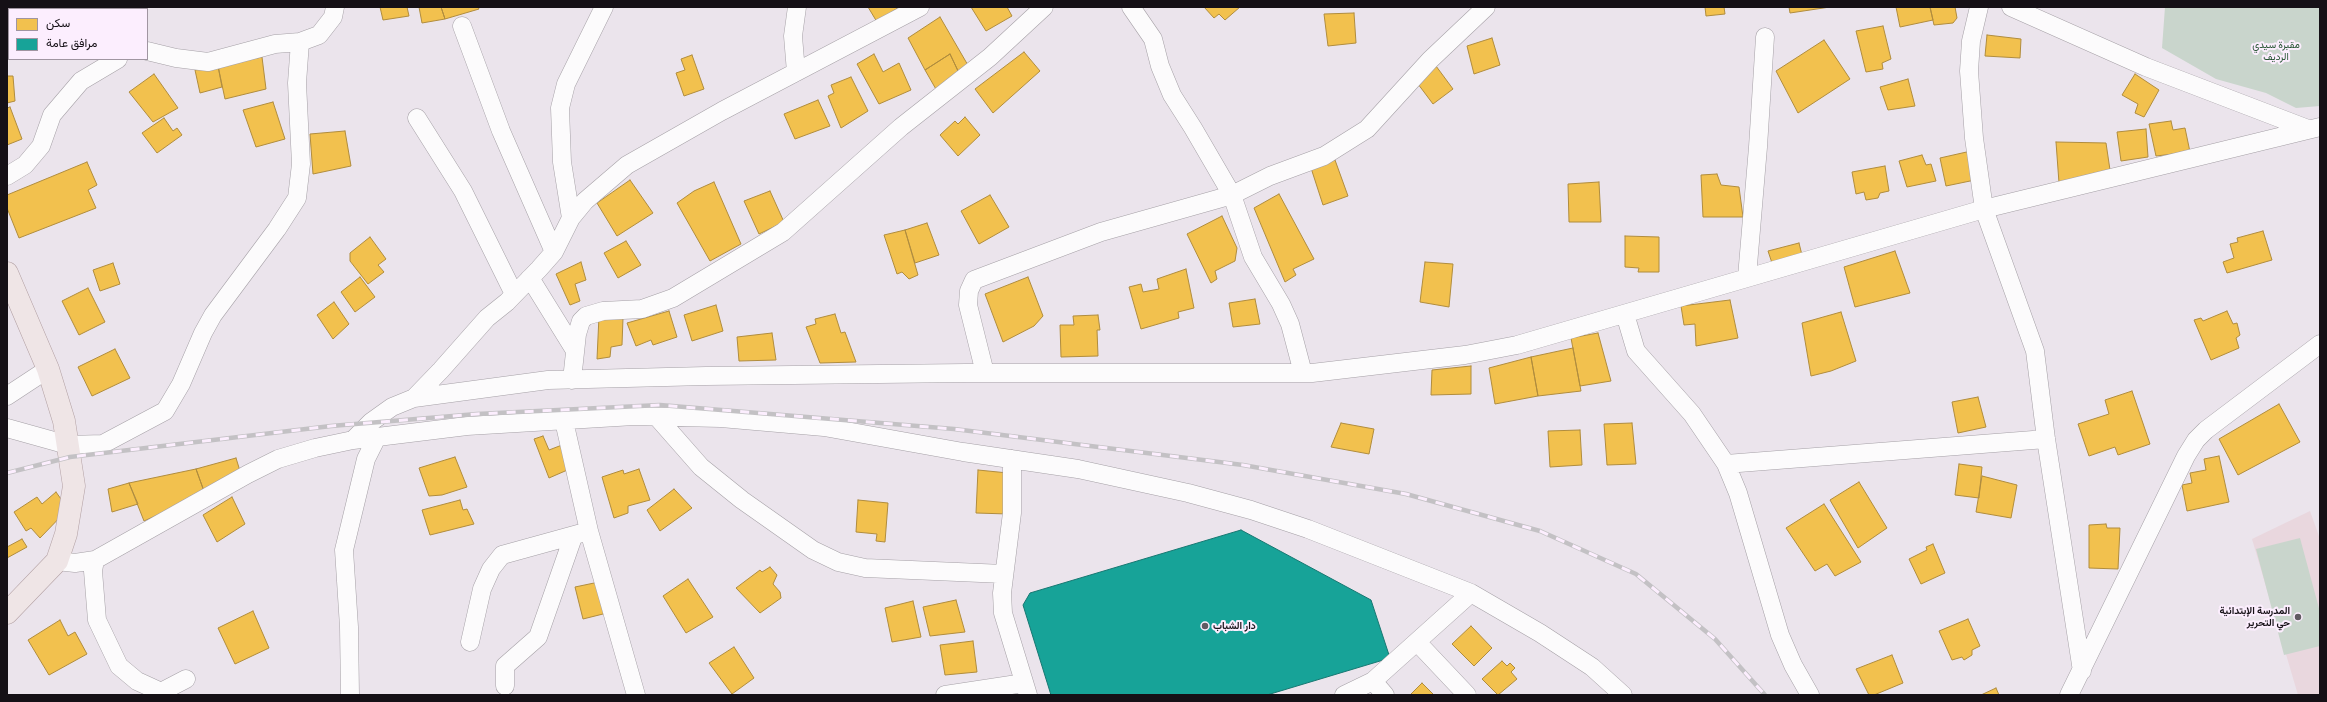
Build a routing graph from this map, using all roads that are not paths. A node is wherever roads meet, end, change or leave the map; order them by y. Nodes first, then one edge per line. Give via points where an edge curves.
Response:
1 (335, 7) edge
2 (604, 7) edge
3 (797, 7) edge
4 (920, 7) edge
5 (1044, 7) edge
6 (1131, 7) edge
7 (1486, 7) edge
8 (1979, 7) edge
9 (2011, 7) edge
10 (462, 26) dead end
11 (1765, 37) dead end
12 (300, 42) junction
13 (148, 51) edge
14 (116, 60) edge
15 (796, 72) junction
16 (418, 118) dead end
17 (2314, 128) edge
18 (7, 176) edge
19 (1232, 195) junction
20 (1984, 209) junction
21 (571, 218) junction
22 (554, 252) junction
23 (7, 273) edge
24 (1747, 277) junction
25 (530, 278) junction
26 (514, 294) junction
27 (1625, 314) junction
28 (2320, 344) edge
29 (574, 349) junction
30 (48, 369) junction
31 (985, 373) junction
32 (1304, 373) junction
33 (572, 380) junction
34 (7, 396) edge
35 (414, 398) junction
36 (657, 417) junction
37 (564, 421) junction
38 (7, 428) edge
39 (377, 437) junction
40 (2046, 439) junction
41 (353, 440) junction
42 (68, 445) junction
43 (1012, 459) junction
44 (1726, 464) junction
45 (581, 534) junction
46 (95, 560) junction
47 (57, 561) junction
48 (1004, 574) junction
49 (1471, 594) junction
50 (7, 613) edge
51 (470, 642) dead end
52 (1417, 642) junction
53 (2082, 671) junction
54 (186, 680) dead end
55 (1373, 681) junction
56 (505, 686) dead end
57 (1026, 689) edge
58 (350, 695) edge
59 (636, 695) edge
60 (944, 695) edge
61 (1344, 695) edge
62 (1385, 695) edge
63 (1467, 695) edge
64 (1623, 695) edge
65 (1810, 695) edge
66 (2069, 695) edge

1 - 12 street via 333,17 319,35
2 - 21 street via 566,84 560,108 562,162
3 - 15 street via 794,36
4 - 15 street
5 - 29 street via 990,57 901,127 849,176 783,232 672,298 642,309 603,311 586,316 578,328
6 - 19 street via 1153,39 1160,66 1172,95
7 - 19 street via 1430,60 1367,130 1324,156 1270,176
8 - 20 street via 1971,41 1969,71 1974,138
9 - 17 street via 2154,70
10 - 22 street via 501,131
11 - 24 street
12 - 13 street via 274,44 208,62
12 - 42 street via 296,83 301,164 297,198 213,315 202,333 181,384 165,411 103,444
14 - 18 street via 80,81 52,115 41,146 25,165
15 - 21 street via 627,165 584,201
16 - 26 street via 463,191
17 - 20 street
19 - 31 street via 1101,232 974,280 969,291 968,305
19 - 32 street via 1253,257 1290,324
20 - 24 street
20 - 40 street via 2035,351
21 - 22 street
22 - 25 street
23 - 30 main road
24 - 27 street
25 - 26 street
25 - 29 street
26 - 35 street via 487,318
27 - 32 street via 1517,345 1465,355
27 - 44 street via 1636,351 1692,414
28 - 53 street via 2196,440 2138,552
29 - 33 street
30 - 34 street
30 - 42 main road via 64,421
31 - 32 street
31 - 33 street
33 - 35 street via 548,380
35 - 41 street via 392,407 371,422
36 - 37 street
36 - 43 street via 721,418 824,427
36 - 48 street via 701,467 742,500 813,550 838,562 865,568
37 - 39 street via 467,426
37 - 45 street
38 - 42 street
39 - 41 street
39 - 58 street via 366,458 344,550 350,627
40 - 44 street
40 - 53 street
41 - 46 street via 278,459
42 - 47 main road via 74,486 66,534
43 - 48 street via 1011,519
43 - 49 street via 1078,469 1252,510 1308,529
44 - 65 street via 1738,493 1780,636
45 - 51 street via 502,555 491,568 482,589
45 - 56 street via 538,637 505,666
45 - 59 street
46 - 47 street via 75,563
46 - 54 street via 93,571 97,620 119,666 137,681 161,692
47 - 50 main road
48 - 57 street via 1003,613
49 - 52 street
49 - 64 street via 1540,633 1592,667
52 - 55 street
52 - 63 street
53 - 66 street
55 - 61 street
55 - 62 street
57 - 60 street

